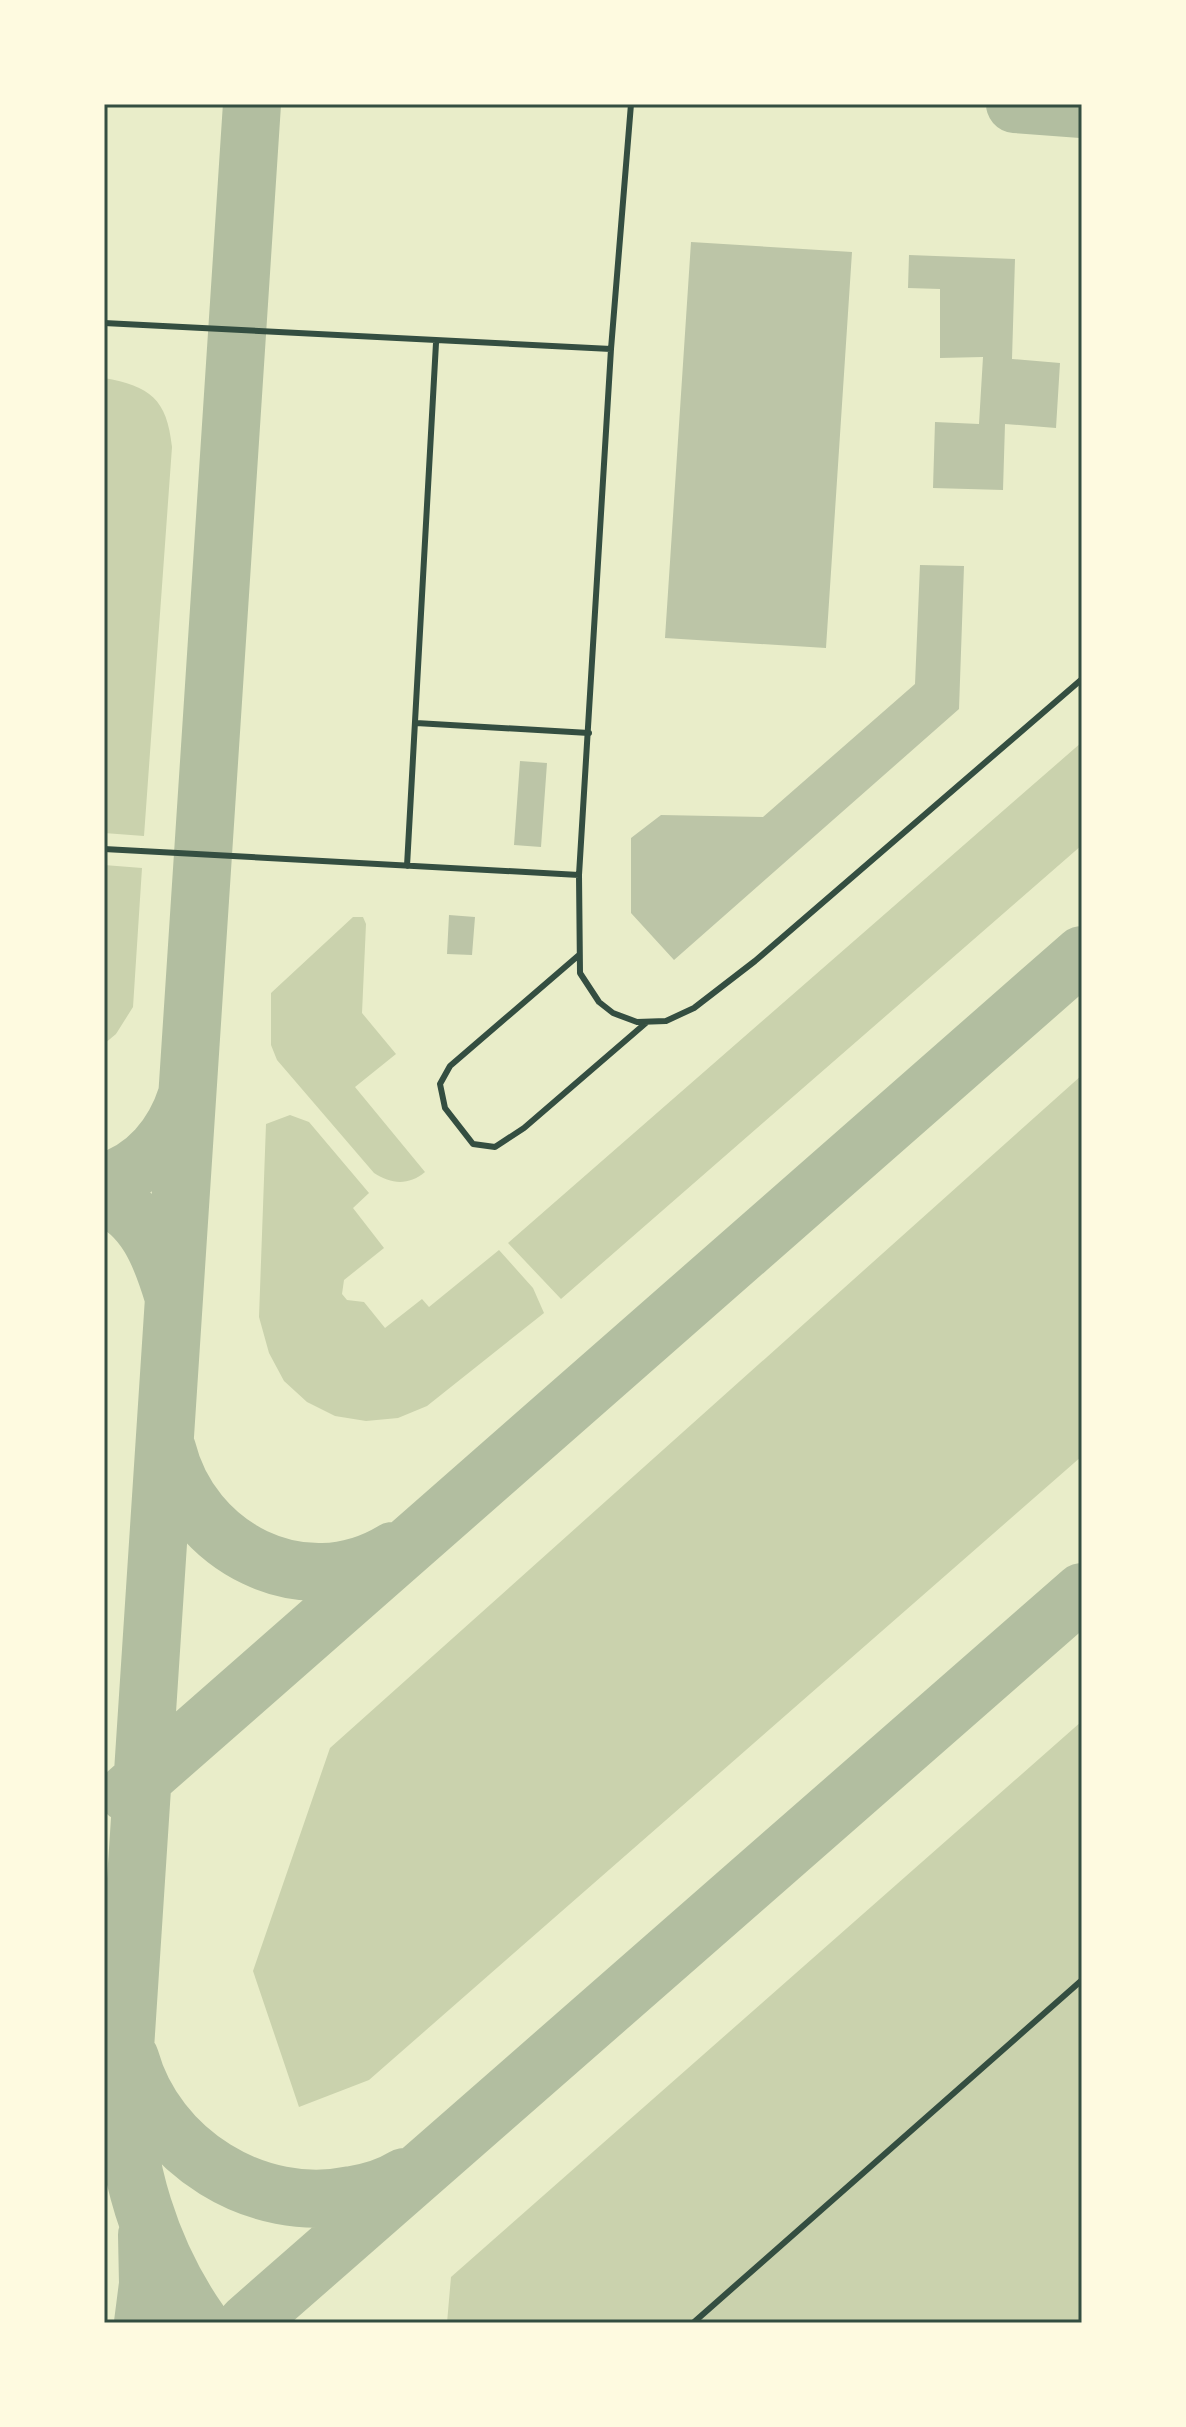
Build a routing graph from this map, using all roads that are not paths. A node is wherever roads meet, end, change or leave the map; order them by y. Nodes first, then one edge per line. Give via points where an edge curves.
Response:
1 (631, 104) edge
2 (104, 323) edge
3 (436, 343) junction
4 (611, 349) junction
5 (1082, 679) edge
6 (416, 723) junction
7 (589, 733) junction
8 (104, 849) edge
9 (407, 866) junction
10 (579, 875) junction
11 (579, 955) junction
12 (647, 1022) junction
13 (1082, 1980) edge
14 (693, 2323) edge

1 - 4 lane
2 - 3 lane
3 - 4 lane
3 - 6 lane
4 - 7 lane
5 - 12 lane via 755,961 694,1008 666,1021
6 - 7 lane
6 - 9 lane
7 - 10 lane
8 - 9 lane
9 - 10 lane
10 - 11 lane
11 - 12 lane via 580,973 599,1002 613,1013
11 - 12 lane via 450,1066 440,1084 445,1108 473,1144 495,1147 524,1128
13 - 14 lane

